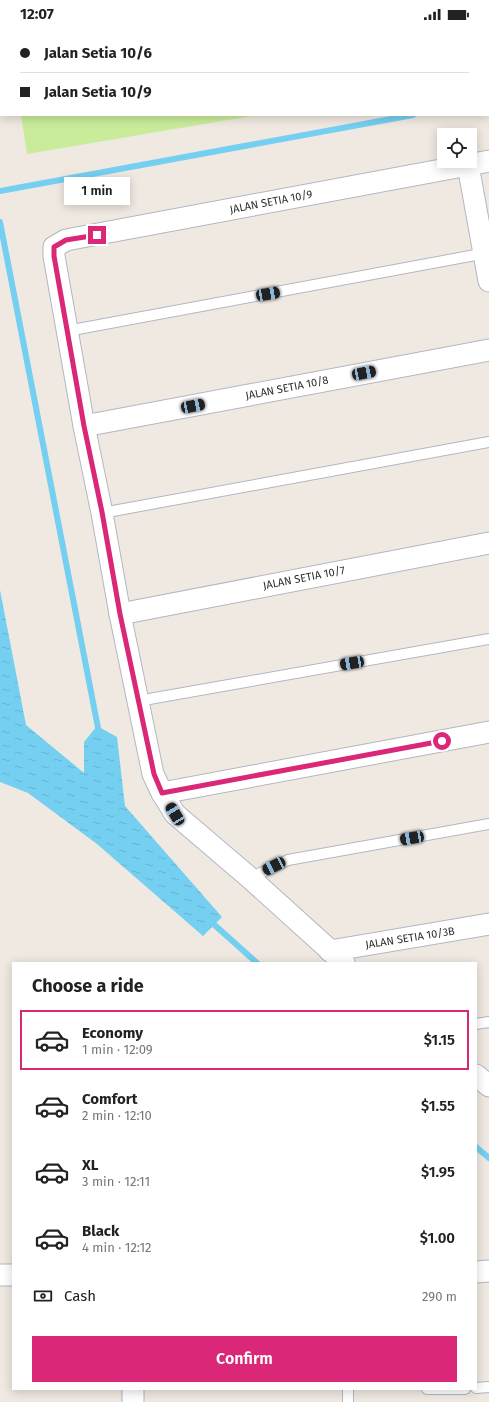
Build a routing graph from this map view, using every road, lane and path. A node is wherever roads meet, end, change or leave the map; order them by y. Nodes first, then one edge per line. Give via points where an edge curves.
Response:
1 (489, 161) edge
2 (477, 163) edge
3 (452, 168) edge
4 (469, 168) edge
5 (487, 253) edge
6 (489, 280) edge
7 (67, 331) junction
8 (489, 350) edge
9 (84, 426) junction
10 (489, 442) edge
11 (102, 512) junction
12 (489, 543) edge
13 (120, 614) junction
14 (489, 639) edge
15 (138, 701) junction
16 (489, 732) edge
17 (162, 793) junction
18 (489, 824) edge
19 (250, 878) junction
20 (489, 924) edge
21 (337, 957) edge
22 (489, 1022) edge
23 (477, 1024) edge
24 (477, 1076) edge
25 (489, 1086) edge
26 (477, 1272) edge
27 (489, 1272) edge
28 (0, 1275) edge
29 (12, 1275) edge
30 (489, 1387) edge
31 (477, 1388) edge
32 (133, 1390) edge
33 (348, 1390) edge
34 (133, 1402) edge
35 (348, 1402) edge

1 - 2 street, JALAN SETIA 10/9
3 - 7 street, JALAN SETIA 10/9 via 66,240 54,247 54,256
4 - 5 street
5 - 6 street
5 - 7 lane
7 - 9 street
8 - 9 street, JALAN SETIA 10/8
9 - 11 street
10 - 11 lane
11 - 13 street
12 - 13 street, JALAN SETIA 10/7
13 - 15 street
14 - 15 lane
15 - 17 street via 154,774
16 - 17 street
17 - 19 street via 175,814
18 - 19 lane via 288,860
19 - 21 street
20 - 21 street, JALAN SETIA 10/3B
22 - 23 lane
24 - 25 street
26 - 27 street
28 - 29 street
30 - 31 lane
32 - 34 street
33 - 35 lane

